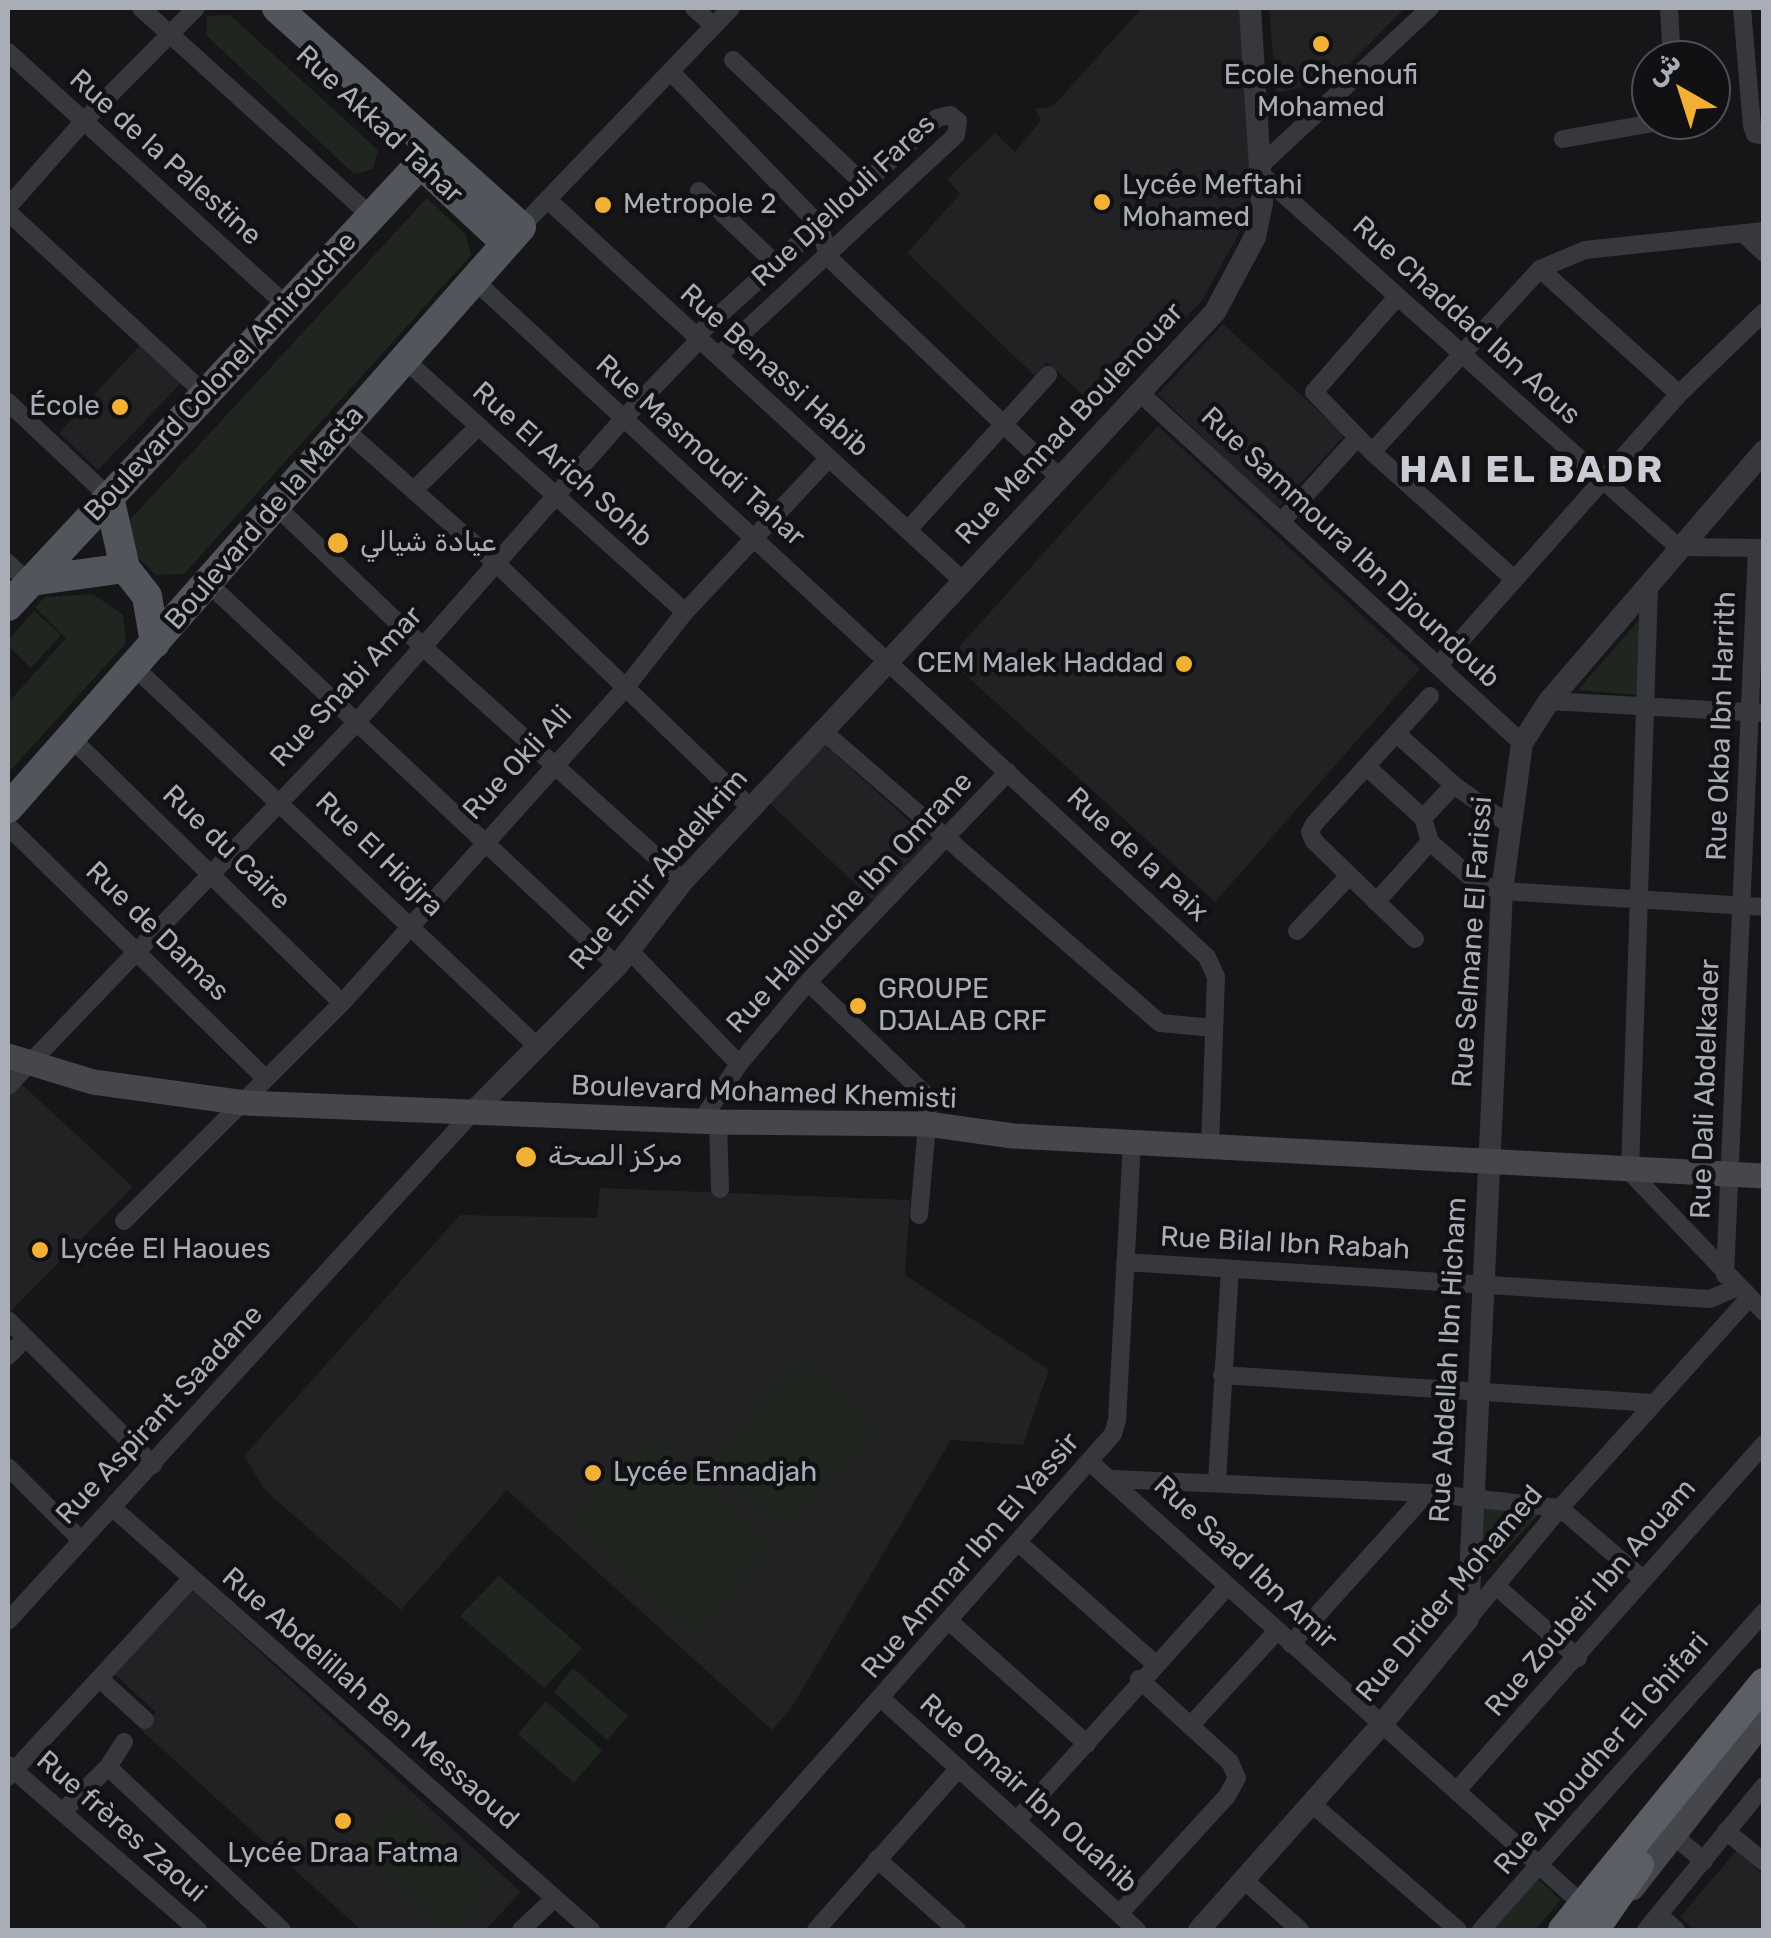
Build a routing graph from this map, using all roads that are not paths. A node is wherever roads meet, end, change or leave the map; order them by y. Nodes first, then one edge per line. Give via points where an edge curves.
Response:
1 (141, 8) edge
2 (196, 8) edge
3 (251, 8) edge
4 (277, 8) edge
5 (694, 8) edge
6 (731, 8) edge
7 (1250, 8) edge
8 (1430, 8) edge
9 (1669, 8) edge
10 (1742, 8) edge
11 (714, 26) junction
12 (172, 36) junction
13 (1671, 40) edge
14 (8, 52) edge
15 (733, 60) dead end
16 (670, 72) junction
17 (83, 122) junction
18 (961, 125) joint
19 (1631, 127) edge
20 (1764, 136) edge
21 (1563, 140) dead end
22 (427, 156) junction
23 (1262, 169) junction
24 (864, 184) junction
25 (698, 191) dead end
26 (548, 200) junction
27 (8, 209) edge
28 (371, 216) junction
29 (820, 226) junction
30 (1764, 231) edge
31 (1743, 234) junction
32 (514, 235) junction
33 (1764, 253) edge
34 (828, 257) junction
35 (776, 264) junction
36 (1540, 270) junction
37 (473, 279) junction
38 (1397, 297) junction
39 (285, 304) junction
40 (1764, 312) edge
41 (697, 339) junction
42 (718, 356) junction
43 (1462, 356) junction
44 (403, 358) junction
45 (1048, 375) dead end
46 (204, 393) junction
47 (1140, 393) junction
48 (1678, 394) junction
49 (8, 402) edge
50 (624, 418) junction
51 (1003, 425) junction
52 (478, 427) junction
53 (344, 429) junction
54 (1357, 438) junction
55 (1764, 451) edge
56 (1372, 452) junction
57 (829, 458) junction
58 (1060, 479) junction
59 (1601, 480) junction
60 (414, 490) junction
61 (109, 497) junction
62 (555, 498) junction
63 (276, 506) junction
64 (1281, 522) junction
65 (908, 530) junction
66 (754, 538) junction
67 (1678, 547) junction
68 (1760, 548) edge
69 (498, 565) junction
70 (124, 568) junction
71 (22, 576) edge
72 (1514, 578) junction
73 (963, 581) junction
74 (1649, 587) junction
75 (200, 594) junction
76 (147, 596) junction
77 (8, 606) edge
78 (686, 612) junction
79 (155, 643) junction
80 (422, 646) junction
81 (887, 665) junction
82 (134, 666) junction
83 (1438, 666) junction
84 (626, 687) junction
85 (1430, 696) dead end
86 (1549, 701) junction
87 (1648, 706) junction
88 (1757, 712) edge
89 (355, 724) junction
90 (824, 732) junction
91 (1397, 734) junction
92 (69, 736) junction
93 (1522, 743) junction
94 (554, 767) junction
95 (1367, 767) junction
96 (1008, 772) junction
97 (1454, 785) junction
98 (280, 799) junction
99 (8, 808) edge
100 (751, 808) junction
101 (1423, 818) junction
102 (8, 826) edge
103 (1511, 826) junction
104 (949, 836) junction
105 (484, 840) junction
106 (1430, 842) junction
107 (213, 872) junction
108 (1349, 876) junction
109 (683, 881) junction
110 (1502, 891) junction
111 (1640, 900) junction
112 (1376, 902) junction
113 (1742, 906) junction
114 (1764, 908) edge
115 (412, 924) junction
116 (1298, 930) dead end
117 (1415, 939) dead end
118 (136, 949) junction
119 (623, 958) junction
120 (808, 982) junction
121 (342, 1003) junction
122 (1214, 1028) junction
123 (539, 1048) junction
124 (18, 1060) edge
125 (739, 1064) junction
126 (266, 1079) junction
127 (8, 1086) edge
128 (245, 1103) junction
129 (472, 1113) junction
130 (709, 1122) junction
131 (927, 1124) junction
132 (1132, 1143) junction
133 (1210, 1147) junction
134 (1488, 1164) junction
135 (1630, 1172) junction
136 (1731, 1174) junction
137 (1764, 1176) edge
138 (720, 1189) dead end
139 (919, 1215) dead end
140 (124, 1220) dead end
141 (1125, 1262) junction
142 (1230, 1269) junction
143 (1484, 1284) junction
144 (1737, 1287) junction
145 (1764, 1312) edge
146 (8, 1320) edge
147 (26, 1338) junction
148 (8, 1356) edge
149 (1222, 1375) junction
150 (1480, 1389) junction
151 (1654, 1403) junction
152 (1764, 1444) edge
153 (1092, 1463) junction
154 (153, 1465) junction
155 (8, 1468) edge
156 (1114, 1479) junction
157 (1217, 1480) junction
158 (1427, 1493) junction
159 (1471, 1496) junction
160 (114, 1508) junction
161 (1560, 1508) junction
162 (81, 1540) junction
163 (1020, 1544) junction
164 (191, 1579) junction
165 (1643, 1579) junction
166 (1228, 1586) junction
167 (1496, 1586) junction
168 (1764, 1612) edge
169 (9, 1616) edge
170 (1468, 1619) junction
171 (950, 1621) junction
172 (1284, 1638) junction
173 (1578, 1658) junction
174 (1154, 1663) junction
175 (1764, 1670) edge
176 (100, 1679) junction
177 (1140, 1679) junction
178 (1764, 1683) edge
179 (882, 1698) junction
180 (1764, 1704) edge
181 (145, 1720) dead end
182 (1764, 1720) edge
183 (1383, 1723) junction
184 (1192, 1725) junction
185 (124, 1742) dead end
186 (1087, 1744) junction
187 (108, 1767) junction
188 (958, 1768) junction
189 (10, 1771) edge
190 (1764, 1786) edge
191 (1459, 1788) junction
192 (1311, 1803) junction
193 (62, 1812) junction
194 (1017, 1820) junction
195 (1726, 1830) junction
196 (1674, 1836) junction
197 (877, 1858) junction
198 (1704, 1861) junction
199 (1764, 1862) edge
200 (1543, 1864) junction
201 (1245, 1881) junction
202 (556, 1898) junction
203 (1596, 1913) edge
204 (1119, 1914) junction
205 (1659, 1914) junction
206 (197, 1930) edge
207 (282, 1930) edge
208 (521, 1930) edge
209 (592, 1930) edge
210 (674, 1930) edge
211 (816, 1930) edge
212 (957, 1930) edge
213 (1137, 1930) edge
214 (1199, 1930) edge
215 (1300, 1930) edge
216 (1458, 1930) edge
217 (1482, 1930) edge
218 (1564, 1930) edge
219 (1646, 1930) edge
220 (1676, 1930) edge

1 - 12 street
2 - 12 street
3 - 22 main road, Rue Akkad Tahar
4 - 22 main road, Rue Akkad Tahar
5 - 11 street
6 - 11 street
7 - 23 street, Rue Mennad Boulenouar
8 - 23 street
9 - 13 street
10 - 20 street via 1752,126
11 - 16 street
12 - 17 street
12 - 28 street
14 - 17 street, Rue de la Palestine
15 - 24 street
16 - 26 street
16 - 29 street
17 - 27 street
17 - 39 street, Rue de la Palestine
18 - 24 street, Rue Snabi Amar via 950,114 937,118
18 - 34 street, Rue Djellouli Fares
19 - 21 street
22 - 28 main road, Boulevard Colonel Amirouche
22 - 32 main road, Rue Akkad Tahar
23 - 38 street, Rue Chaddad Ibn Aous
23 - 47 street, Rue Mennad Boulenouar via 1255,237 1236,281
24 - 29 street, Rue Snabi Amar
25 - 35 street
26 - 32 street
26 - 41 street, Rue Benassi Habib
27 - 46 street
28 - 39 main road, Boulevard Colonel Amirouche
29 - 34 street
29 - 35 street, Rue Snabi Amar
30 - 31 street
31 - 33 street
31 - 36 street via 1585,250
32 - 37 main road, Boulevard de la Macta
34 - 42 street, Rue Djellouli Fares
34 - 51 street
35 - 41 street, Rue Snabi Amar
36 - 43 street
36 - 48 street
37 - 44 main road, Boulevard de la Macta
37 - 50 street, Rue Masmoudi Tahar
38 - 43 street, Rue Chaddad Ibn Aous
38 - 54 street via 1316,386 1316,396
39 - 46 main road, Boulevard Colonel Amirouche
40 - 48 street
41 - 42 street, Rue Benassi Habib
41 - 50 street, Rue Snabi Amar
42 - 57 street, Rue Benassi Habib
43 - 56 street
43 - 59 street, Rue Chaddad Ibn Aous
44 - 52 street, Rue El Arich Sohb
44 - 53 main road, Boulevard de la Macta
45 - 51 street
46 - 61 main road, Boulevard Colonel Amirouche
47 - 58 street, Rue Mennad Boulenouar
47 - 64 street, Rue Sammoura Ibn Djoundoub
48 - 59 street
49 - 61 street
50 - 62 street, Rue Snabi Amar
50 - 66 street, Rue Masmoudi Tahar
51 - 58 street
51 - 65 street
52 - 60 street
52 - 62 street, Rue El Arich Sohb
53 - 60 street
53 - 63 main road, Boulevard de la Macta
54 - 56 street
54 - 64 street
55 - 67 street, Rue Selmane El Farissi
56 - 72 street
57 - 65 street, Rue Benassi Habib
57 - 66 street, Rue Okli Ali
58 - 73 street, Rue Mennad Boulenouar
59 - 67 street, Rue Chaddad Ibn Aous
59 - 72 street
60 - 69 street
61 - 70 main road
61 - 71 main road, Boulevard Colonel Amirouche
62 - 69 street, Rue Snabi Amar
62 - 78 street, Rue El Arich Sohb
63 - 75 main road, Boulevard de la Macta
63 - 80 street
64 - 83 street, Rue Sammoura Ibn Djoundoub
65 - 73 street, Rue Benassi Habib
66 - 78 street, Rue Okli Ali
66 - 81 street, Rue Masmoudi Tahar
67 - 68 street
67 - 74 street, Rue Selmane El Farissi
68 - 88 street, Rue Okba Ibn Harrith
69 - 80 street, Rue Snabi Amar
69 - 84 street
70 - 71 main road
70 - 76 main road
71 - 77 main road, Boulevard Colonel Amirouche
72 - 83 street
73 - 81 street, Rue Mennad Boulenouar
74 - 86 street, Rue Selmane El Farissi
74 - 87 street
75 - 76 main road
75 - 79 main road, Boulevard de la Macta
75 - 89 street
76 - 79 main road
78 - 84 street, Rue Okli Ali
79 - 82 main road, Boulevard de la Macta
80 - 89 street, Rue Snabi Amar
80 - 94 street
81 - 90 street, Rue Emir Abdelkrim
81 - 96 street, Rue de la Paix
82 - 92 main road, Boulevard de la Macta
82 - 98 street, Rue El Hidjra
83 - 93 street, Rue Sammoura Ibn Djoundoub
84 - 94 street, Rue Okli Ali
84 - 100 street
85 - 91 street
86 - 87 street
86 - 93 street, Rue Selmane El Farissi
87 - 88 street
87 - 111 street
88 - 113 street, Rue Okba Ibn Harrith
89 - 98 street, Rue Snabi Amar
89 - 105 street
90 - 100 street, Rue Emir Abdelkrim
90 - 104 street
91 - 95 street
91 - 97 street
92 - 99 main road, Boulevard de la Macta
92 - 107 street, Rue du Caire
93 - 103 street, Rue Selmane El Farissi
94 - 105 street, Rue Okli Ali
94 - 109 street
95 - 101 street
95 - 108 street via 1310,832
96 - 104 street, Rue Hallouche Ibn Omrane
96 - 122 street, Rue de la Paix via 1206,957 1216,977
97 - 101 street
97 - 103 street
98 - 107 street, Rue Snabi Amar
98 - 115 street, Rue El Hidjra
100 - 109 street, Rue Emir Abdelkrim
101 - 106 street
102 - 118 street, Rue de Damas
103 - 110 street, Rue Selmane El Farissi
104 - 120 street, Rue Hallouche Ibn Omrane
104 - 122 street via 1160,1023
105 - 115 street, Rue Okli Ali
105 - 119 street
106 - 110 street via 1476,882
106 - 112 street
107 - 118 street, Rue Snabi Amar
107 - 121 street, Rue du Caire
108 - 112 street
108 - 116 street
109 - 119 street, Rue Emir Abdelkrim
110 - 111 street
110 - 134 street, Rue Selmane El Farissi
111 - 113 street
111 - 135 street
112 - 117 street
113 - 114 street
113 - 136 street, Rue Dali Abdelkader
115 - 121 street, Rue Okli Ali
115 - 123 street, Rue El Hidjra
118 - 124 street, Rue Snabi Amar
118 - 126 street, Rue de Damas
119 - 123 street, Rue Emir Abdelkrim
119 - 125 street
120 - 125 street, Rue Hallouche Ibn Omrane
120 - 131 street via 920,1087
121 - 126 street, Rue Okli Ali
122 - 133 street, Rue de la Paix
123 - 129 street, Rue Emir Abdelkrim
124 - 127 street, Rue Snabi Amar
124 - 128 main road, Boulevard Mohamed Khemisti via 93,1082
125 - 130 street, Rue Hallouche Ibn Omrane
126 - 128 street, Rue Okli Ali
128 - 129 main road, Boulevard Mohamed Khemisti
128 - 140 street, Rue Okli Ali
129 - 130 main road, Boulevard Mohamed Khemisti
129 - 154 street, Rue Aspirant Saadane
130 - 131 main road, Boulevard Mohamed Khemisti
130 - 138 street
131 - 132 main road, Boulevard Mohamed Khemisti
131 - 139 street
132 - 133 main road, Boulevard Mohamed Khemisti
132 - 141 street, Rue Ammar Ibn El Yassir
133 - 134 main road, Boulevard Mohamed Khemisti
134 - 135 main road, Boulevard Mohamed Khemisti
134 - 143 street, Rue Abdellah Ibn Hicham
135 - 136 main road, Boulevard Mohamed Khemisti
135 - 144 street
136 - 137 main road, Boulevard Mohamed Khemisti
136 - 144 street, Rue Dali Abdelkader
141 - 142 street, Rue Bilal Ibn Rabah
141 - 153 street, Rue Ammar Ibn El Yassir via 1117,1420
142 - 143 street, Rue Bilal Ibn Rabah
142 - 149 street
143 - 144 street, Rue Bilal Ibn Rabah via 1710,1299
143 - 150 street, Rue Abdellah Ibn Hicham
144 - 145 street
144 - 151 street, Rue Drider Mohamed
146 - 147 street
147 - 148 street
147 - 154 street
149 - 150 street
149 - 157 street
150 - 151 street
150 - 159 street, Rue Abdellah Ibn Hicham
151 - 161 street, Rue Drider Mohamed
152 - 165 street, Rue Zoubeir Ibn Aouam
153 - 156 street, Rue Saad Ibn Amir
153 - 163 street, Rue Ammar Ibn El Yassir
154 - 160 street, Rue Aspirant Saadane
155 - 162 street
156 - 157 street
156 - 166 street, Rue Saad Ibn Amir
157 - 158 street
158 - 159 street
158 - 172 street
159 - 161 street
159 - 170 street, Rue Abdellah Ibn Hicham
160 - 162 street, Rue Aspirant Saadane
160 - 164 street, Rue Abdelillah Ben Messaoud
161 - 165 street
161 - 167 street, Rue Drider Mohamed
162 - 169 street, Rue Aspirant Saadane
163 - 171 street, Rue Ammar Ibn El Yassir
163 - 174 street
164 - 176 street
164 - 202 street, Rue Abdelillah Ben Messaoud
165 - 173 street, Rue Zoubeir Ibn Aouam
166 - 172 street, Rue Saad Ibn Amir
166 - 174 street
167 - 170 street, Rue Drider Mohamed
167 - 173 street
168 - 200 street, Rue Aboudher El Ghifari
170 - 183 street, Rue Drider Mohamed
171 - 179 street, Rue Ammar Ibn El Yassir
171 - 186 street
172 - 183 street, Rue Saad Ibn Amir
172 - 184 street
173 - 191 street, Rue Zoubeir Ibn Aouam
174 - 177 street
175 - 203 main road via 1618,1853
176 - 181 street
176 - 189 street
177 - 184 street
177 - 186 street
178 - 203 highway
179 - 188 street, Rue Omair Ibn Ouahib
179 - 210 street, Rue Ammar Ibn El Yassir
180 - 203 highway
182 - 196 main road
183 - 191 street, Rue Saad Ibn Amir
183 - 192 street, Rue Drider Mohamed
184 - 204 street via 1234,1766 1237,1782
185 - 187 street
186 - 194 street
187 - 193 street
187 - 207 street
188 - 194 street, Rue Omair Ibn Ouahib
188 - 197 street
189 - 193 street, Rue frères Zaoui
190 - 195 street
191 - 200 street, Rue Saad Ibn Amir
192 - 201 street, Rue Drider Mohamed
192 - 216 street
193 - 206 street, Rue frères Zaoui
194 - 204 street, Rue Omair Ibn Ouahib
195 - 198 street
195 - 199 street
196 - 198 street
196 - 203 main road
197 - 211 street
197 - 212 street
198 - 205 street
200 - 203 street, Rue Saad Ibn Amir
200 - 217 street, Rue Aboudher El Ghifari
201 - 214 street, Rue Drider Mohamed
201 - 215 street
202 - 208 street
202 - 209 street, Rue Abdelillah Ben Messaoud
203 - 218 highway
204 - 213 street, Rue Omair Ibn Ouahib
205 - 219 street
205 - 220 street

